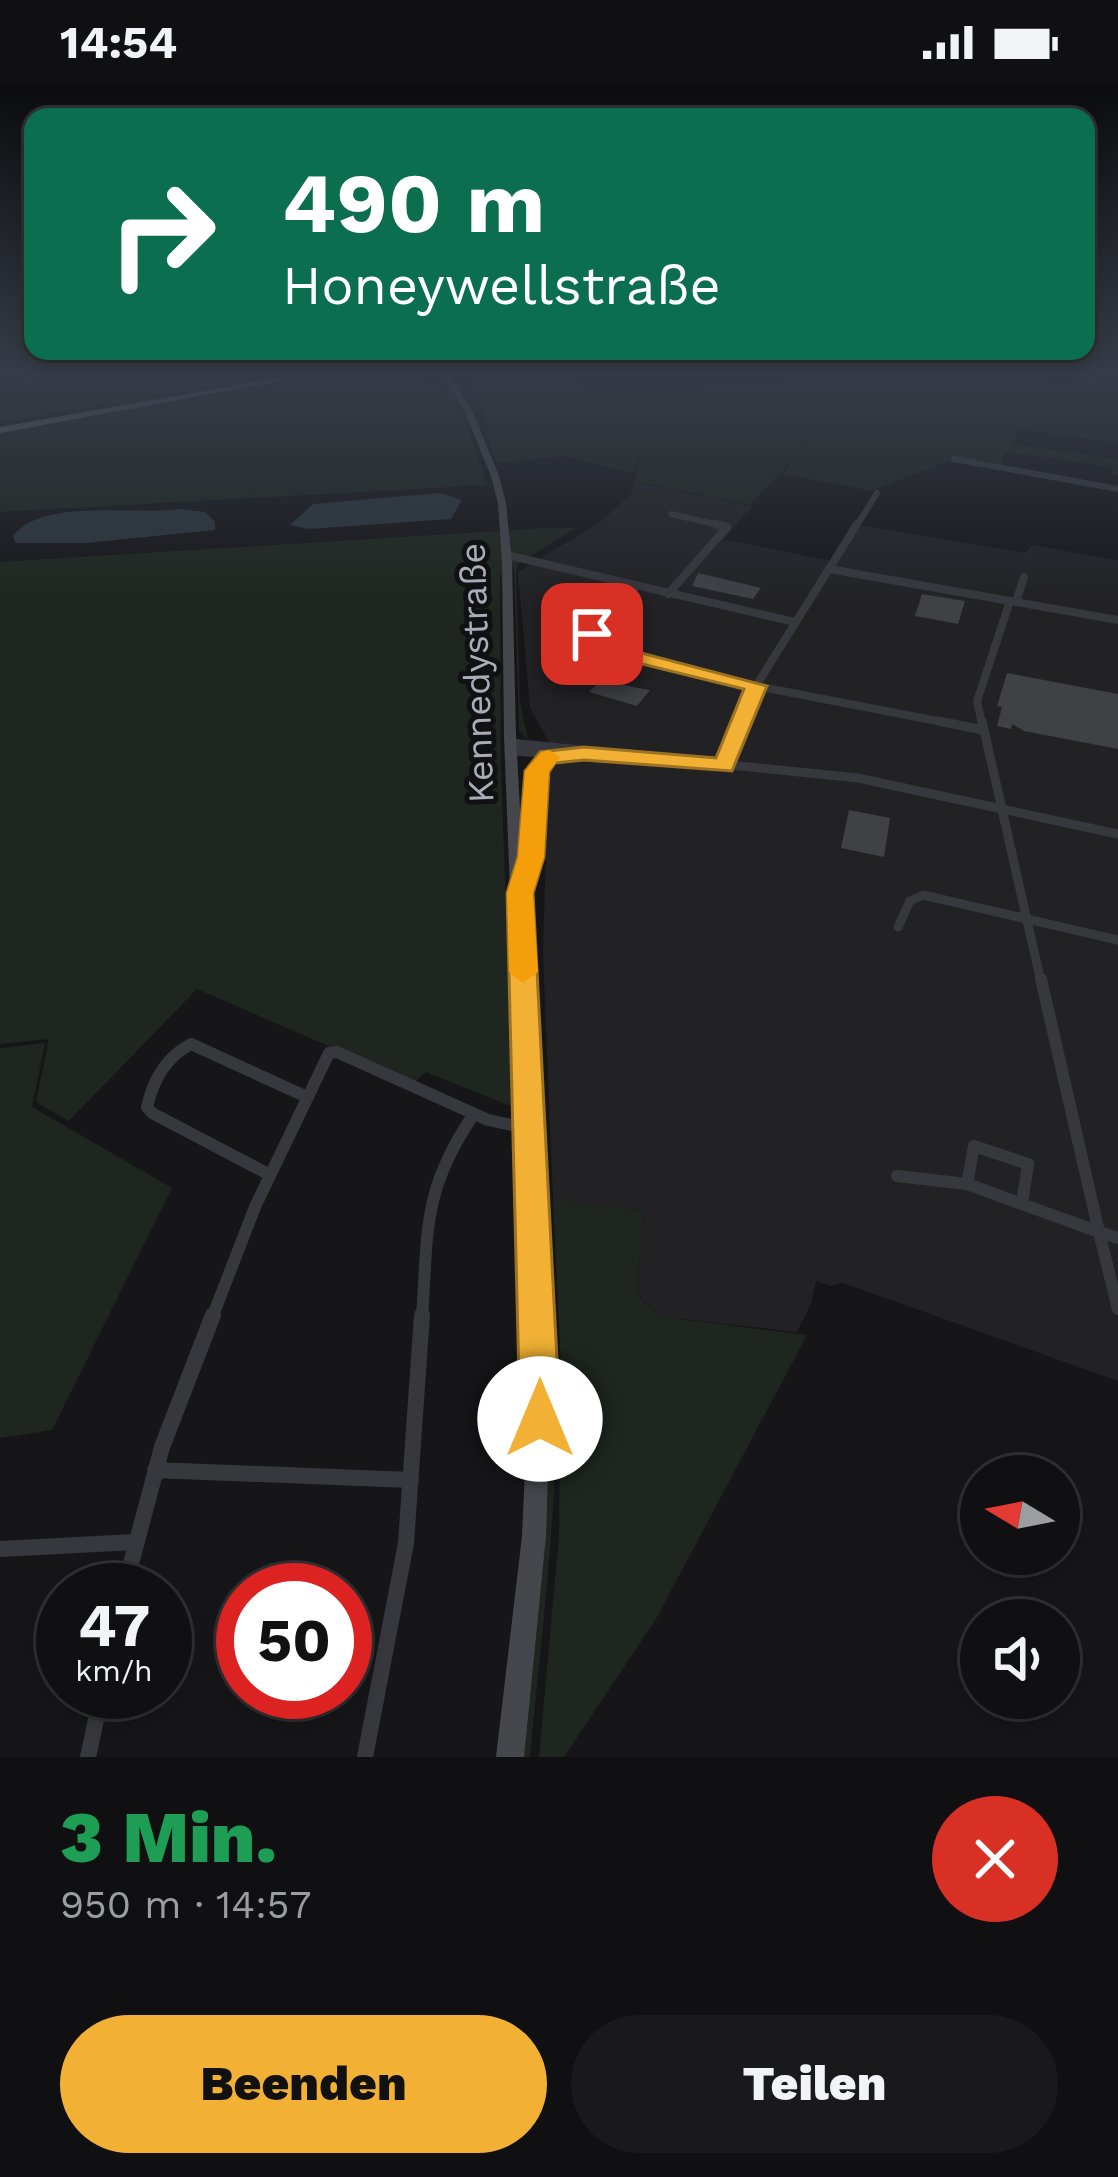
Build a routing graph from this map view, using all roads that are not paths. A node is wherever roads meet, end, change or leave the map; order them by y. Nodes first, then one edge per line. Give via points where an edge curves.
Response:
1 (484, 453) edge
2 (954, 459) dead end
3 (1118, 489) edge
4 (877, 494) dead end
5 (671, 514) dead end
6 (506, 555) junction
7 (527, 560) junction
8 (829, 568) junction
9 (507, 572) junction
10 (1024, 577) dead end
11 (637, 586) junction
12 (668, 593) junction
13 (1013, 601) junction
14 (1118, 620) edge
15 (795, 622) junction
16 (756, 686) junction
17 (983, 730) junction
18 (511, 747) junction
19 (566, 754) junction
20 (584, 754) junction
21 (724, 766) junction
22 (1001, 806) junction
23 (1118, 834) edge
24 (520, 893) junction
25 (1024, 916) junction
26 (898, 928) dead end
27 (1118, 940) edge
28 (307, 1097) junction
29 (474, 1114) junction
30 (531, 1129) junction
31 (270, 1175) junction
32 (897, 1176) dead end
33 (967, 1184) junction
34 (1022, 1204) junction
35 (1100, 1232) junction
36 (1118, 1238) edge
37 (1118, 1309) edge
38 (154, 1470) junction
39 (411, 1480) junction
40 (135, 1542) junction
41 (0, 1549) edge
42 (130, 1563) edge
43 (96, 1719) edge
44 (88, 1757) edge
45 (365, 1757) edge
46 (510, 1757) edge

1 - 6 main road, Kennedystraße
2 - 3 street
4 - 8 street
5 - 12 street via 727,527
6 - 7 street
6 - 9 main road, Kennedystraße
7 - 9 street
7 - 11 street
8 - 13 street
8 - 15 street
9 - 18 main road, Kennedystraße
10 - 13 street
11 - 12 street
11 - 16 street via 592,634 592,644
12 - 15 street
13 - 14 street
13 - 17 street via 977,695
15 - 16 street
16 - 17 street
16 - 21 street
17 - 22 street
18 - 19 street
18 - 20 street
18 - 24 main road, Kennedystraße
19 - 20 street
19 - 24 street, Kennedystraße via 548,757 537,771
20 - 21 street
21 - 22 street via 858,778
22 - 23 street
22 - 25 street
24 - 30 main road, Kennedystraße
25 - 26 street via 923,895 910,901
25 - 27 street
25 - 35 street
28 - 29 street via 326,1057 337,1052
28 - 31 street
28 - 31 street via 195,1044 177,1050 148,1095 152,1113
29 - 30 street
29 - 39 street via 431,1195
30 - 46 main road, Kennedystraße via 539,1457
31 - 38 street
32 - 33 street
33 - 34 street
33 - 34 street via 974,1145 1028,1164
34 - 35 street
35 - 36 street
35 - 37 street
38 - 39 street
38 - 40 street
39 - 45 street via 403,1570
40 - 41 street
40 - 42 street
43 - 44 street

